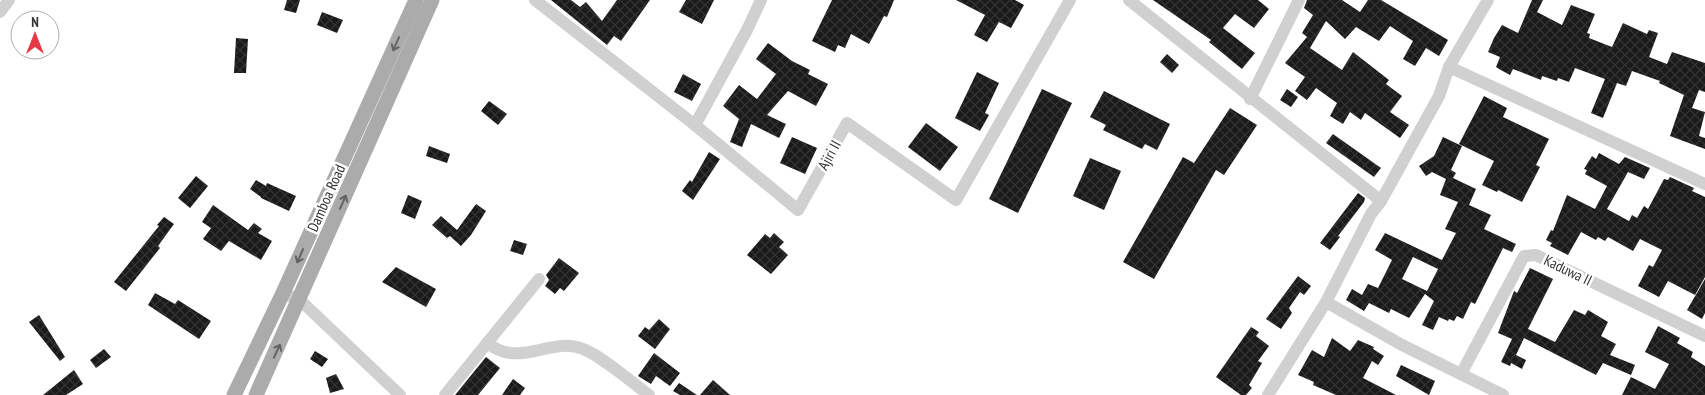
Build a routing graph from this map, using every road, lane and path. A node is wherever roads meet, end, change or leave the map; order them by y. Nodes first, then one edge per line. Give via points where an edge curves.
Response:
1 (10, 0) edge
2 (416, 0) edge
3 (432, 0) edge
4 (534, 0) edge
5 (761, 0) edge
6 (1070, 0) edge
7 (1129, 0) edge
8 (1299, 0) edge
9 (1488, 0) edge
10 (0, 12) edge
11 (1449, 67) junction
12 (1250, 99) junction
13 (695, 125) junction
14 (1705, 184) edge
15 (1381, 201) junction
16 (539, 279) dead end
17 (283, 293) junction
18 (300, 300) junction
19 (1326, 302) junction
20 (1705, 336) edge
21 (487, 342) junction
22 (1461, 374) junction
23 (234, 395) edge
24 (256, 395) edge
25 (400, 395) edge
26 (445, 395) edge
27 (649, 395) edge
28 (1268, 395) edge
29 (1502, 395) edge

1 - 10 street
2 -> 17 main road, Damboa Road
18 -> 3 main road, Damboa Road
4 - 13 street, Ajiri II
5 - 13 street
6 - 13 street, Ajiri II via 956,200 847,123 798,210
7 - 12 street
8 - 12 street
9 - 11 street
11 - 14 street
11 - 15 street via 1439,96
12 - 15 street
15 - 19 street via 1371,214
16 - 21 street
17 - 18 street
17 - 23 main road, Damboa Road
24 -> 18 main road, Damboa Road
18 - 25 street
19 - 22 street
19 - 28 street
20 - 22 street, Kaduwa II via 1536,255 1524,256
21 - 26 street
21 - 27 street via 495,349 515,354 543,351 564,344 584,349
22 - 29 street

